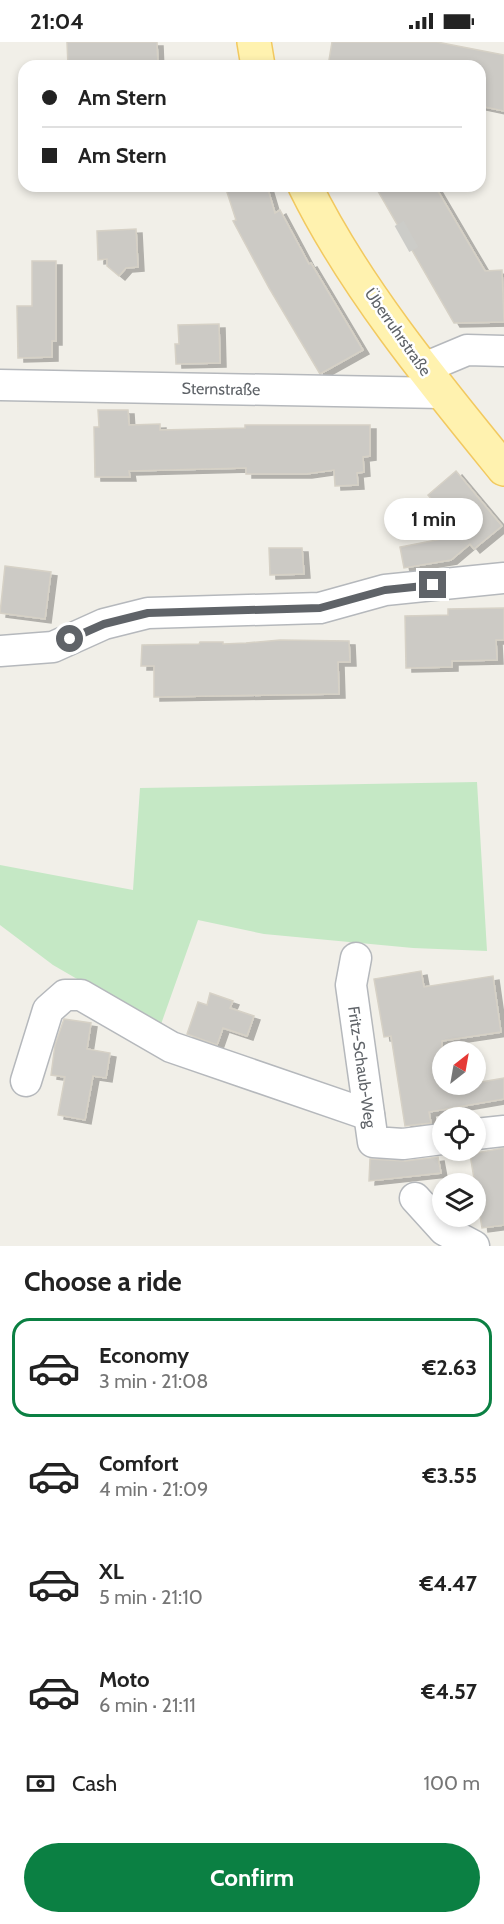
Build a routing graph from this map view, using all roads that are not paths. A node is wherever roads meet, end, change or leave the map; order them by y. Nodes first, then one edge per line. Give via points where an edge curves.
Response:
1 (254, 42) edge
2 (257, 60) edge
3 (308, 192) edge
4 (504, 351) edge
5 (433, 381) junction
6 (0, 385) edge
7 (504, 469) edge
8 (504, 579) edge
9 (0, 651) edge
10 (356, 958) dead end
11 (26, 1082) dead end
12 (369, 1115) junction
13 (504, 1131) edge
14 (486, 1133) edge
15 (432, 1140) edge
16 (415, 1198) dead end
17 (474, 1246) edge

1 - 2 main road
3 - 5 main road, Überruhrstraße via 331,234
4 - 5 street via 467,350
5 - 6 street, Sternstraße
5 - 7 main road, Überruhrstraße
8 - 9 street via 385,590 320,608 148,613 104,624 53,647
10 - 12 street, Fritz-Schaub-Weg via 351,985
11 - 12 street via 48,1010 65,995 81,995 171,1047
12 - 15 street, Fritz-Schaub-Weg via 373,1142
13 - 14 street
16 - 17 street via 444,1230

